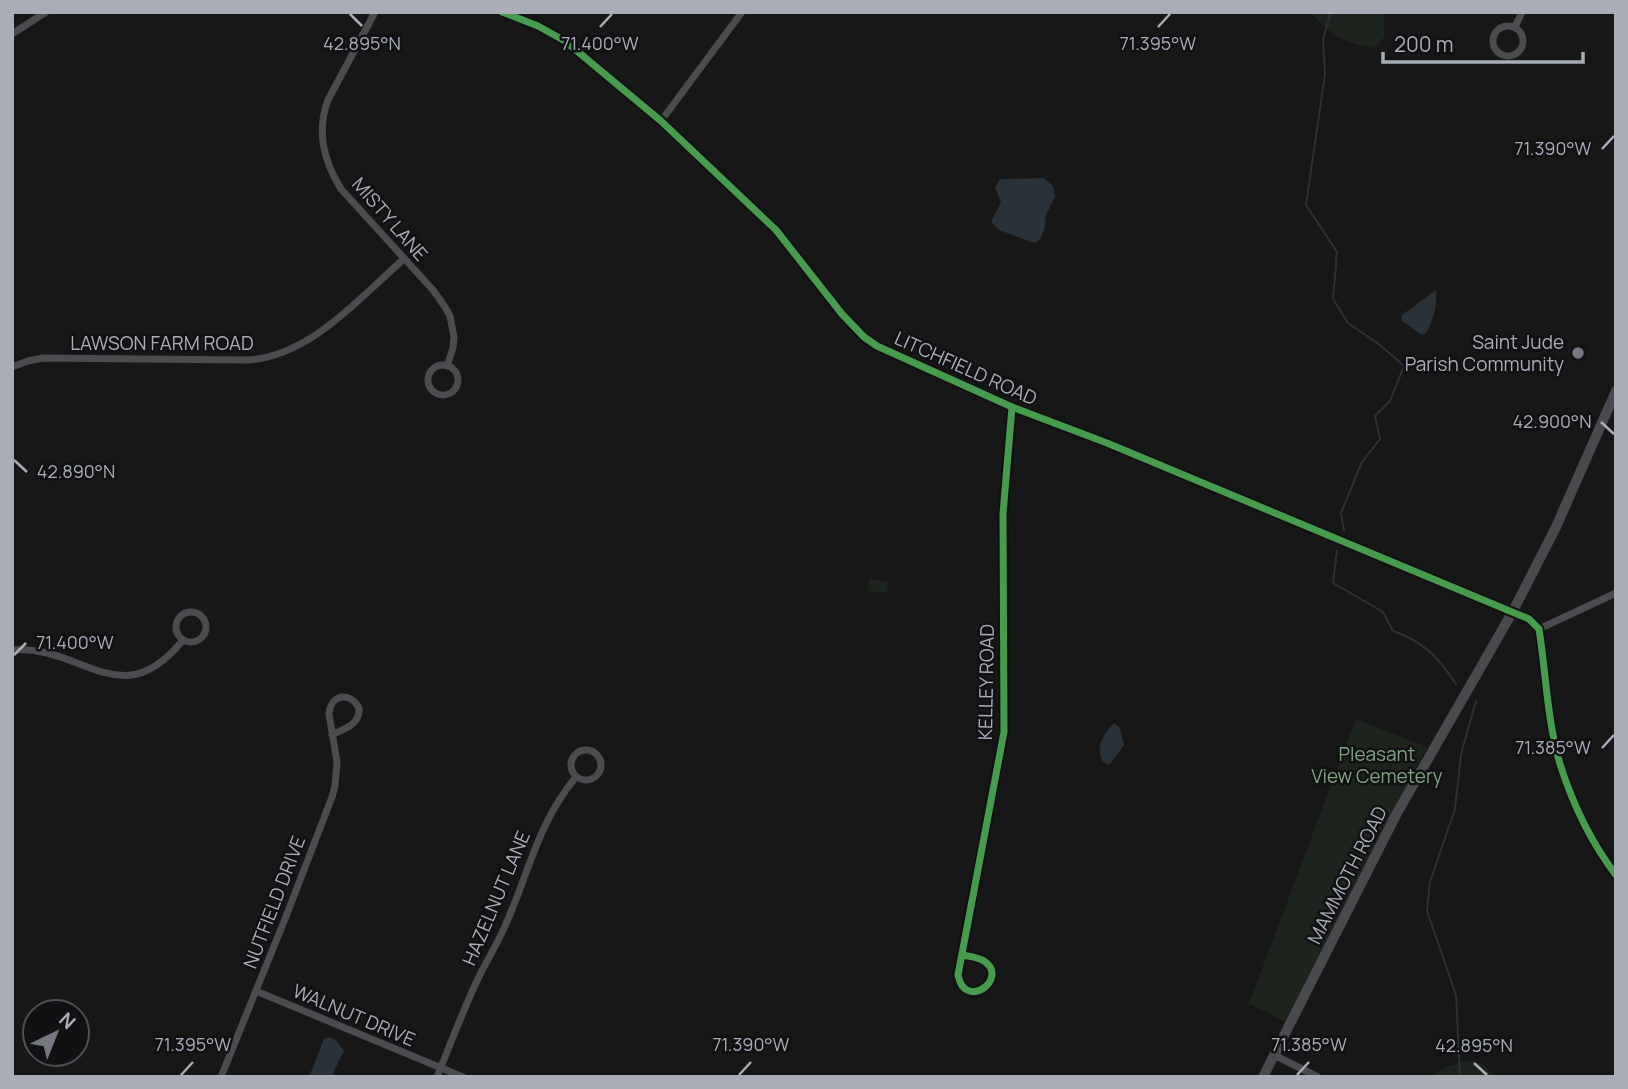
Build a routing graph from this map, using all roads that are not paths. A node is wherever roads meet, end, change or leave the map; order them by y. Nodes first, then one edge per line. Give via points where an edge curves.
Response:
1 (46, 12) edge
2 (375, 12) edge
3 (502, 12) edge
4 (742, 12) edge
5 (1522, 12) edge
6 (1515, 27) junction
7 (12, 33) edge
8 (662, 121) junction
9 (404, 259) junction
10 (447, 366) junction
11 (12, 367) edge
12 (1616, 391) edge
13 (1012, 407) junction
14 (1616, 593) edge
15 (1513, 611) junction
16 (1539, 629) junction
17 (183, 640) junction
18 (12, 650) edge
19 (332, 735) junction
20 (576, 777) junction
21 (1616, 875) edge
22 (962, 954) junction
23 (256, 991) junction
24 (1274, 1055) junction
25 (440, 1068) junction
26 (221, 1077) edge
27 (437, 1077) edge
28 (463, 1077) edge
29 (1263, 1077) edge
30 (1318, 1077) edge

1 - 7 street
2 - 9 street, MISTY LANE via 327,102 323,145 341,189
3 - 8 street, LITCHFIELD ROAD via 565,41
4 - 8 street
5 - 6 street
6 - 6 street via 1502,27 1494,36 1495,49 1502,55 1515,55 1523,46 1522,34
8 - 13 street, LITCHFIELD ROAD via 776,230 864,337
9 - 10 street, MISTY LANE via 450,316 453,348
9 - 11 street, LAWSON FARM ROAD via 312,337 278,356 246,360 43,358
10 - 10 street, MISTY LANE via 457,376 457,386 451,393 436,394 428,382 430,372
12 - 15 street, MAMMOTH ROAD via 1571,496
13 - 15 street, LITCHFIELD ROAD
13 - 22 street, KELLEY ROAD via 1003,514 1003,732
14 - 16 street
15 - 16 street, LITCHFIELD ROAD
15 - 24 street, MAMMOTH ROAD via 1398,813
16 - 21 street via 1560,762 1587,832
17 - 17 street via 196,641 205,633 199,615 190,612 178,619 177,633
17 - 18 street via 157,666 129,676 107,674 43,652
19 - 19 street, NUTFIELD DRIVE via 331,703 350,697 359,708 359,718
19 - 23 street, NUTFIELD DRIVE via 337,769 332,797
20 - 20 street, HAZELNUT LANE via 590,780 598,775 601,762 596,753 586,749 576,753 571,767
20 - 25 street, HAZELNUT LANE via 551,812
22 - 22 street, KELLEY ROAD via 959,981 976,992 986,987 991,978 989,967
23 - 25 street, WALNUT DRIVE
23 - 26 street, NUTFIELD DRIVE
24 - 29 street, MAMMOTH ROAD
24 - 30 street
25 - 27 street, HAZELNUT LANE
25 - 28 street, WALNUT DRIVE

